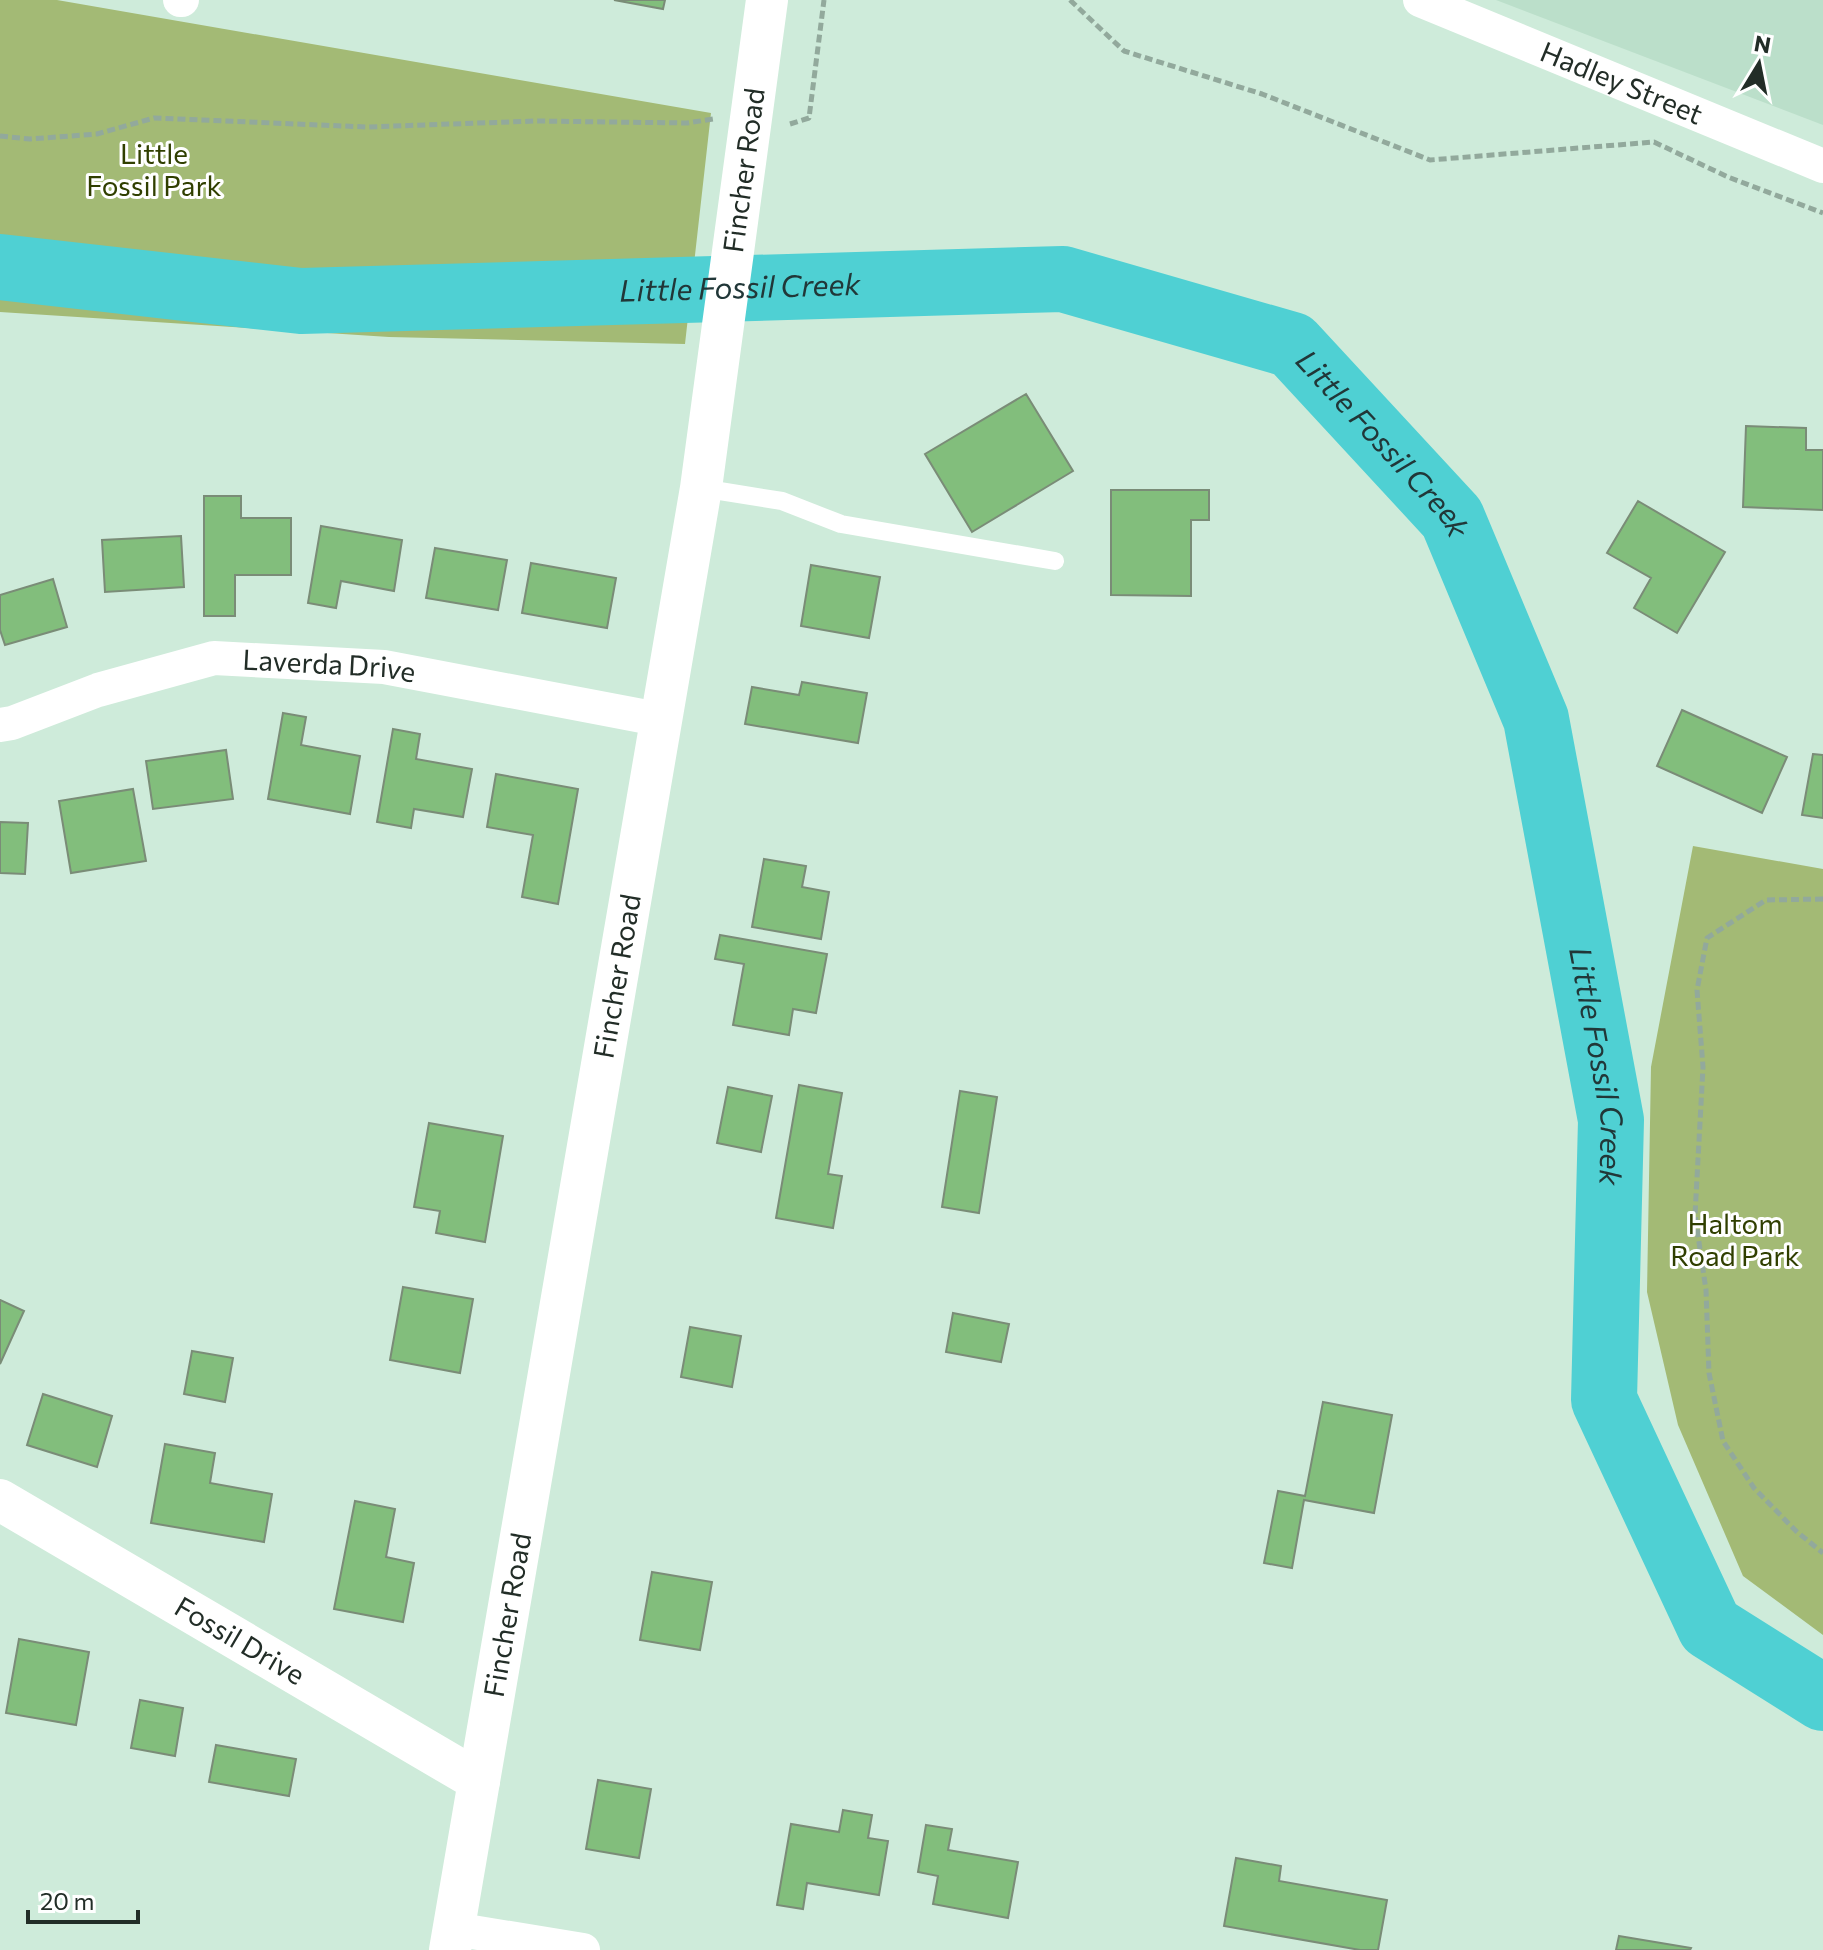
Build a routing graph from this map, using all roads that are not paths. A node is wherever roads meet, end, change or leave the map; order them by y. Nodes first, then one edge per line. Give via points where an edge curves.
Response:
1 (767, 0) edge
2 (1420, 0) edge
3 (1823, 166) edge
4 (701, 488) junction
5 (1055, 561) dead end
6 (663, 720) junction
7 (0, 725) edge
8 (0, 1500) edge
9 (479, 1781) junction
10 (452, 1939) edge
11 (583, 1950) edge

1 - 4 street, Fincher Road
2 - 3 street, Hadley Street
4 - 5 lane via 782,501 841,524
4 - 6 street, Fincher Road
6 - 7 street, Laverda Drive via 384,667 214,658 98,690
6 - 9 street, Fincher Road
8 - 9 street, Fossil Drive
9 - 10 street, Fincher Road
10 - 11 street

